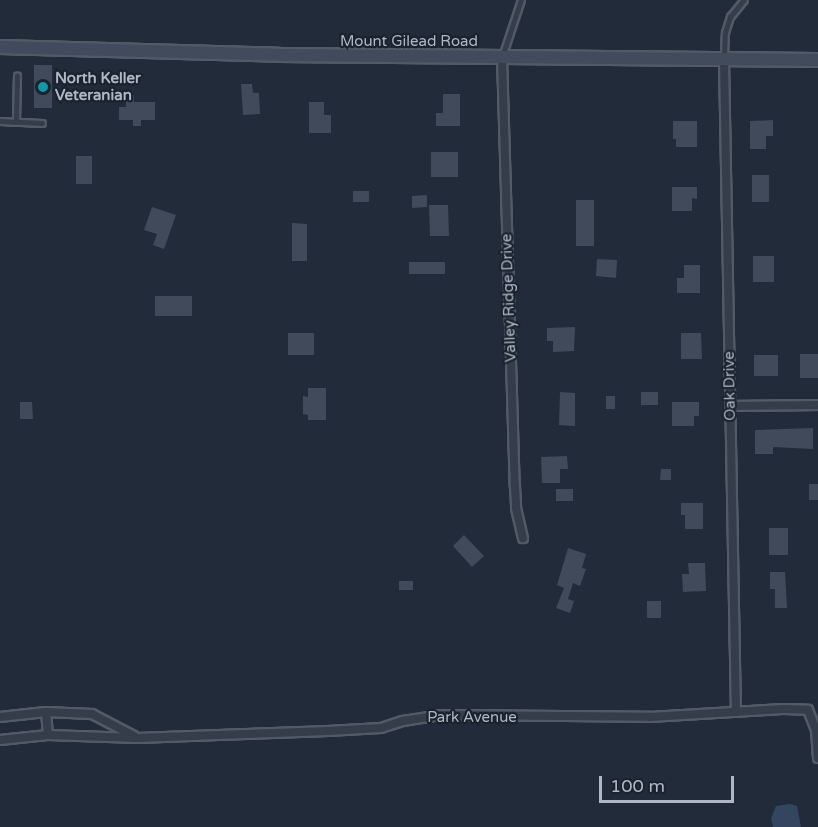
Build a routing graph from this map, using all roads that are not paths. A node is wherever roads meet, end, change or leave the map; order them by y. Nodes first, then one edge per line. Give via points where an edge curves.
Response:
1 (521, 0) edge
2 (744, 0) edge
3 (0, 47) edge
4 (502, 57) junction
5 (724, 60) junction
6 (818, 60) edge
7 (18, 76) dead end
8 (0, 121) edge
9 (16, 122) junction
10 (42, 123) dead end
11 (818, 405) edge
12 (730, 406) junction
13 (524, 538) dead end
14 (46, 712) junction
15 (736, 712) junction
16 (0, 717) edge
17 (48, 735) junction
18 (137, 738) junction
19 (0, 740) edge
20 (818, 758) edge

1 - 4 lane
2 - 5 lane via 730,17
3 - 4 main road, Mount Gilead Road via 192,54
4 - 5 main road, Mount Gilead Road
4 - 13 street, Valley Ridge Drive via 515,497
5 - 6 main road, Mount Gilead Road
5 - 12 street, Oak Drive
7 - 9 lane
8 - 9 lane
9 - 10 lane
11 - 12 street
12 - 15 street, Oak Drive
14 - 16 street
14 - 17 street
14 - 18 street via 92,714
15 - 18 street, Park Avenue via 650,717 439,716 381,728
15 - 20 street, Park Avenue via 808,710 816,730
17 - 18 street, Park Avenue
17 - 19 street, Park Avenue

